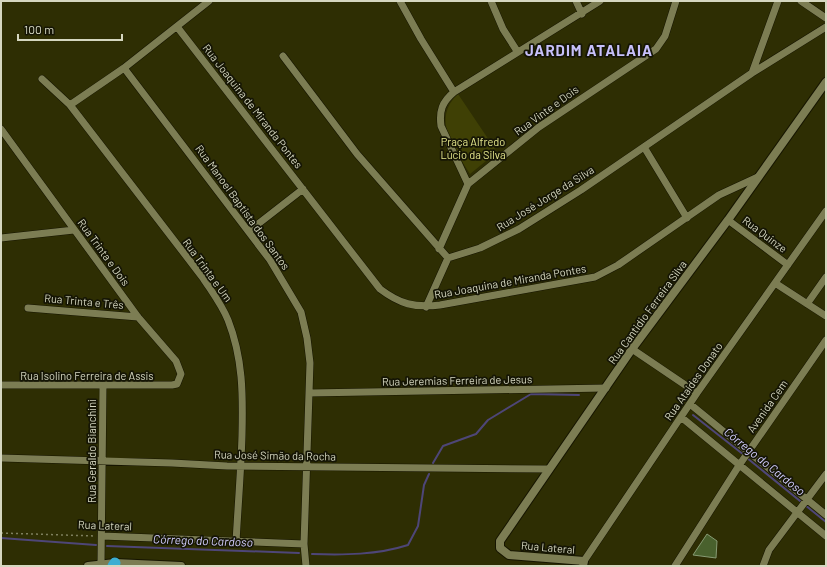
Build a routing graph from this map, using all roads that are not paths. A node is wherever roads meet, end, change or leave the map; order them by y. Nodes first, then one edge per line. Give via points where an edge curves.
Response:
1 (209, 1) edge
2 (400, 1) edge
3 (491, 1) edge
4 (576, 1) edge
5 (600, 1) edge
6 (676, 1) edge
7 (778, 1) edge
8 (801, 1) edge
9 (582, 14) junction
10 (826, 18) edge
11 (826, 27) edge
12 (178, 28) junction
13 (517, 51) junction
14 (282, 56) dead end
15 (124, 68) junction
16 (752, 73) junction
17 (42, 79) dead end
18 (826, 82) edge
19 (454, 92) junction
20 (70, 105) junction
21 (1, 129) edge
22 (644, 148) junction
23 (758, 177) junction
24 (468, 184) junction
25 (303, 189) junction
26 (826, 211) edge
27 (687, 218) junction
28 (728, 220) junction
29 (74, 230) junction
30 (249, 231) junction
31 (1, 238) edge
32 (439, 249) junction
33 (448, 258) junction
34 (788, 265) junction
35 (826, 277) edge
36 (775, 283) junction
37 (807, 304) junction
38 (426, 306) junction
39 (28, 308) dead end
40 (826, 316) edge
41 (138, 317) junction
42 (826, 340) edge
43 (632, 349) junction
44 (1, 385) edge
45 (102, 386) junction
46 (172, 386) joint
47 (606, 388) junction
48 (309, 393) junction
49 (697, 393) junction
50 (690, 404) junction
51 (681, 417) junction
52 (749, 451) junction
53 (1, 458) edge
54 (102, 462) junction
55 (740, 464) junction
56 (241, 466) junction
57 (308, 466) junction
58 (548, 469) junction
59 (826, 474) edge
60 (822, 484) edge
61 (806, 500) junction
62 (797, 512) junction
63 (826, 515) edge
64 (102, 536) junction
65 (826, 536) edge
66 (236, 542) junction
67 (304, 544) junction
68 (509, 555) joint
69 (101, 564) junction
70 (584, 564) edge
71 (114, 565) edge
72 (88, 566) edge
73 (181, 566) edge
74 (306, 566) edge
75 (675, 566) edge
76 (763, 566) edge

1 - 12 street
2 - 19 street
3 - 13 street via 495,15
4 - 9 street
5 - 9 street
6 - 24 street, Rua Vinte e Dois via 665,36 656,49 539,127
7 - 16 street
8 - 10 street
9 - 13 street
11 - 16 street, Rua José Jorge da Silva
12 - 15 street
12 - 25 street, Rua Joaquina de Miranda Pontes
13 - 19 street
14 - 32 street via 357,154
15 - 20 street
15 - 30 street, Rua Manoel Baptista dos Santos
16 - 22 street, Rua José Jorge da Silva
17 - 20 street, Rua Trinta e Um
18 - 23 street, Rua Cantidio Ferreira Silva
19 - 24 street via 441,108 441,126
20 - 56 street, Rua Trinta e Um via 203,278 223,309 234,336 242,372
21 - 29 street, Rua Trinta e Dois
22 - 27 street
22 - 33 street, Rua José Jorge da Silva via 519,229 480,248
23 - 27 street, Rua Joaquina de Miranda Pontes via 720,195
23 - 28 street, Rua Cantidio Ferreira Silva
24 - 32 street, Rua Vinte e Dois
25 - 30 street
25 - 38 street, Rua Joaquina de Miranda Pontes via 380,289 404,304
26 - 34 street, Rua Ataídes Donato
27 - 38 street, Rua Joaquina de Miranda Pontes via 618,266 595,277
28 - 34 street, Rua Quinze
28 - 43 street, Rua Cantidio Ferreira Silva
29 - 31 street
29 - 41 street, Rua Trinta e Dois
30 - 48 street, Rua Manoel Baptista dos Santos via 270,260 300,312 309,350
32 - 33 street
33 - 38 street
34 - 36 street, Rua Ataídes Donato
35 - 37 street
36 - 37 street
36 - 49 street, Rua Ataídes Donato
37 - 40 street
39 - 41 street, Rua Trinta e Três
41 - 46 street, Rua Trinta e Dois via 178,364 180,379
42 - 52 street, Avenida Cem
43 - 47 street, Rua Cantidio Ferreira Silva
43 - 49 street
44 - 45 street, Rua Isolino Ferreira de Assis
45 - 46 street, Rua Isolino Ferreira de Assis
45 - 54 street, Rua Geraldo Bianchini
47 - 48 street, Rua Jeremias Ferreira de Jesus
47 - 58 street, Rua Cantidio Ferreira Silva
48 - 57 street, Rua Manoel Baptista dos Santos
49 - 50 street, Rua Ataídes Donato
50 - 51 street, Rua Ataídes Donato
50 - 52 street
51 - 55 street
51 - 70 street, Rua Ataídes Donato
52 - 55 street, Avenida Cem
52 - 61 street
53 - 54 street, Rua José Simão da Rocha
54 - 56 street, Rua José Simão da Rocha
54 - 64 street, Rua Geraldo Bianchini
55 - 62 street
55 - 75 street, Avenida Cem
56 - 57 street, Rua José Simão da Rocha
56 - 66 street, Rua Trinta e Um
57 - 58 street, Rua José Simão da Rocha
57 - 67 street, Rua Manoel Baptista dos Santos
58 - 68 street, Rua Cantidio Ferreira Silva via 500,541 500,548
59 - 60 street
60 - 61 street
61 - 62 street
61 - 63 street
62 - 65 street
62 - 76 street via 770,550
64 - 66 street, Rua Lateral
64 - 69 street, Rua Geraldo Bianchini
66 - 67 street, Rua Lateral
67 - 74 street, Rua Manoel Baptista dos Santos
68 - 70 street, Rua Lateral
69 - 71 street
69 - 72 street
71 - 73 street

